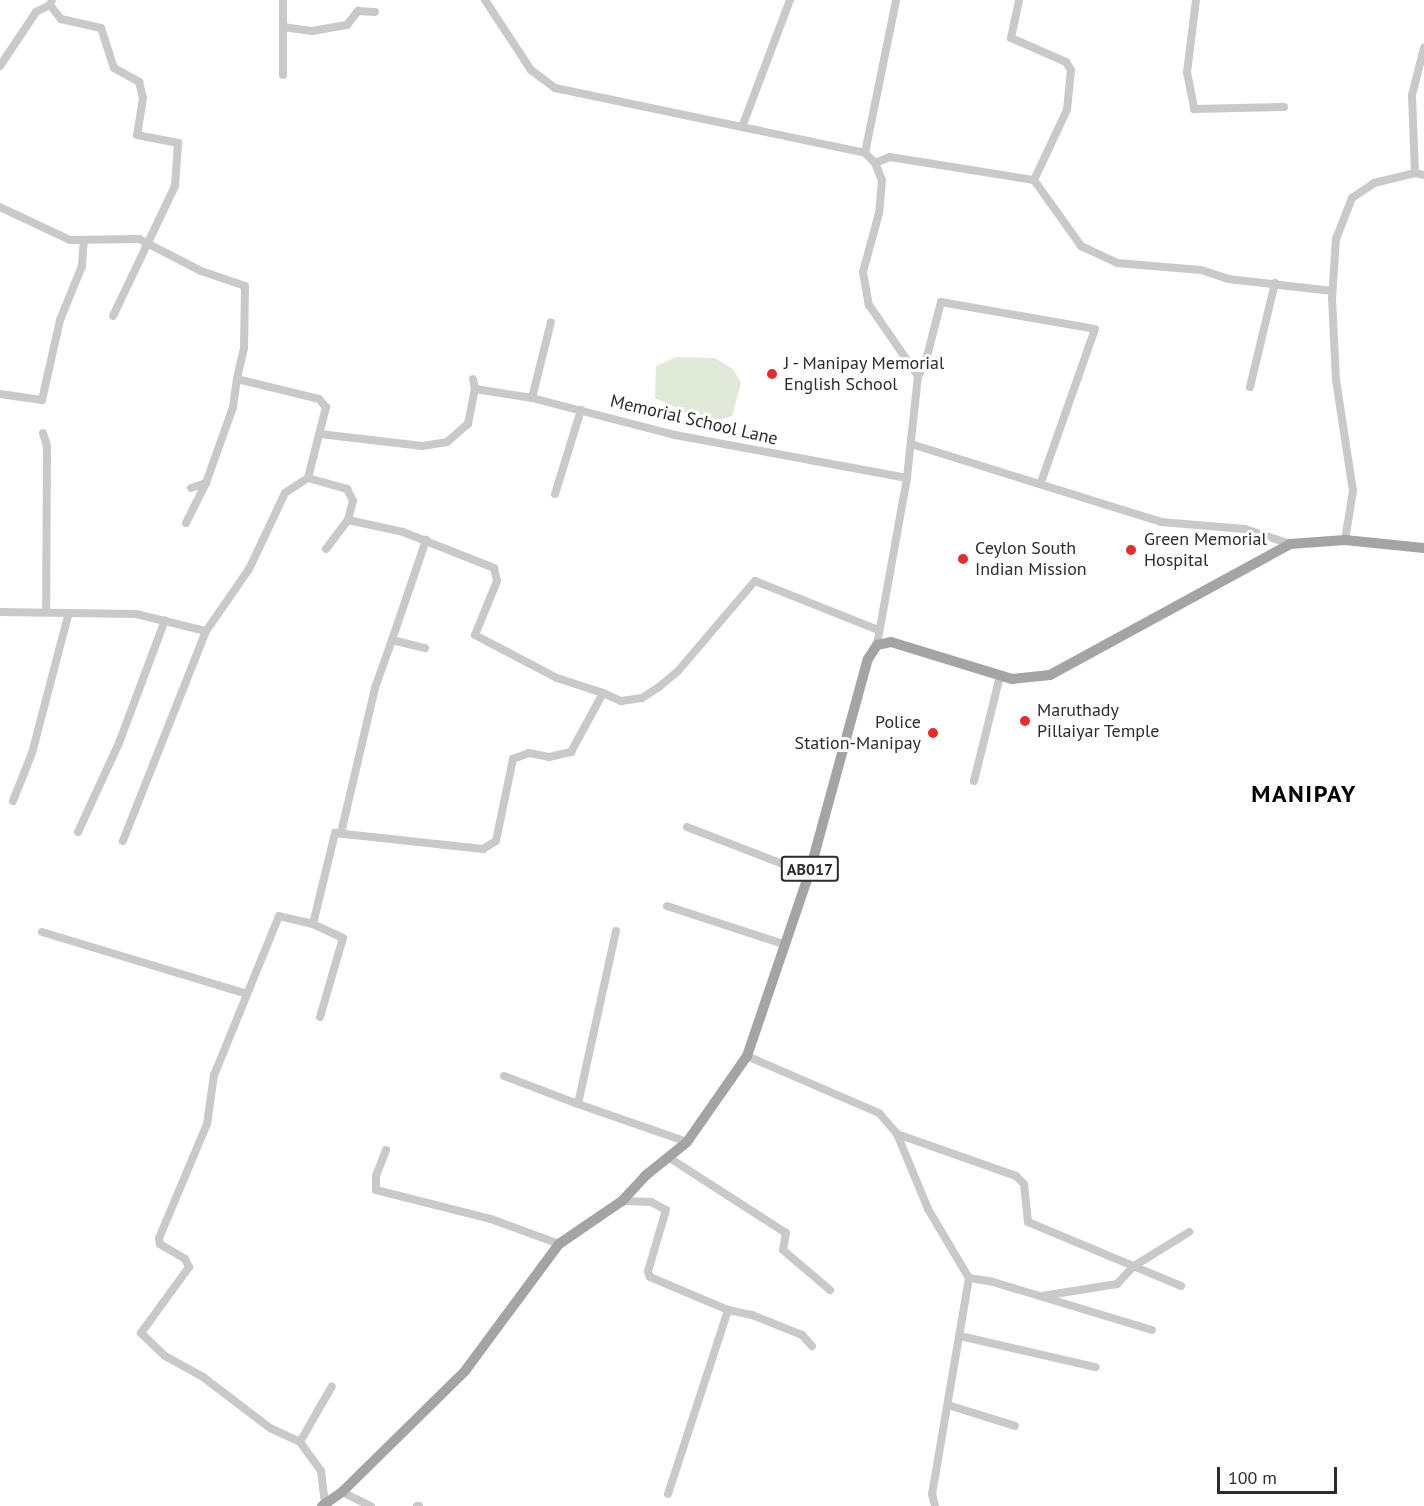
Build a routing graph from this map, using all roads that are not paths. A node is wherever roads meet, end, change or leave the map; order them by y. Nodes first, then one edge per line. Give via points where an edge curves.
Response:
1 (283, 0) edge
2 (485, 0) edge
3 (790, 0) edge
4 (896, 0) edge
5 (1019, 0) edge
6 (1196, 0) edge
7 (51, 3) edge
8 (375, 12) dead end
9 (283, 27) junction
10 (1424, 48) edge
11 (0, 66) edge
12 (283, 75) dead end
13 (1284, 107) dead end
14 (742, 127) junction
15 (865, 153) junction
16 (875, 163) junction
17 (1415, 173) junction
18 (1424, 175) edge
19 (1034, 180) junction
20 (0, 207) edge
21 (84, 240) junction
22 (149, 243) junction
23 (1275, 283) junction
24 (1332, 291) junction
25 (113, 316) dead end
26 (551, 322) dead end
27 (918, 376) junction
28 (237, 379) junction
29 (473, 379) dead end
30 (1250, 387) dead end
31 (475, 388) junction
32 (0, 394) edge
33 (532, 398) junction
34 (581, 410) junction
35 (43, 433) dead end
36 (320, 434) junction
37 (911, 444) junction
38 (308, 478) junction
39 (907, 478) junction
40 (1041, 482) junction
41 (206, 483) junction
42 (191, 488) dead end
43 (555, 494) dead end
44 (348, 520) junction
45 (186, 524) dead end
46 (426, 540) junction
47 (1345, 540) junction
48 (1290, 544) junction
49 (1424, 548) edge
50 (326, 549) dead end
51 (0, 612) edge
52 (46, 612) junction
53 (69, 616) junction
54 (165, 620) junction
55 (878, 630) junction
56 (206, 631) junction
57 (392, 640) junction
58 (877, 645) junction
59 (425, 648) dead end
60 (1000, 676) junction
61 (603, 693) junction
62 (974, 781) dead end
63 (13, 801) dead end
64 (687, 827) dead end
65 (78, 832) dead end
66 (341, 833) junction
67 (123, 841) dead end
68 (809, 874) junction
69 (667, 906) dead end
70 (313, 924) junction
71 (616, 931) dead end
72 (42, 932) dead end
73 (786, 945) junction
74 (247, 994) junction
75 (320, 1017) dead end
76 (747, 1056) junction
77 (504, 1076) dead end
78 (578, 1104) junction
79 (897, 1134) junction
80 (687, 1142) junction
81 (386, 1150) dead end
82 (668, 1157) junction
83 (622, 1200) junction
84 (1189, 1232) dead end
85 (559, 1244) junction
86 (1134, 1266) junction
87 (969, 1278) junction
88 (1180, 1287) dead end
89 (830, 1290) dead end
90 (1037, 1296) junction
91 (728, 1310) junction
92 (1152, 1330) dead end
93 (960, 1336) junction
94 (812, 1347) dead end
95 (1095, 1367) dead end
96 (332, 1386) dead end
97 (948, 1405) junction
98 (1015, 1426) dead end
99 (300, 1442) junction
100 (342, 1492) junction
101 (668, 1494) dead end
102 (323, 1505) edge
103 (371, 1506) edge
104 (935, 1506) edge

1 - 9 street
2 - 14 street via 531,70 555,88
3 - 14 street
4 - 15 street
5 - 19 street via 1011,38 1066,62 1071,70 1067,110
6 - 13 street via 1187,72 1194,109
7 - 11 street via 36,12
7 - 22 street via 61,19 101,28 114,68 140,82 143,98 137,135 178,143 175,186
8 - 9 street via 358,11 347,25 312,31
9 - 12 street
10 - 17 street via 1412,95
14 - 15 street
15 - 16 street
16 - 19 street via 890,157
16 - 27 street via 882,180 879,213 863,272 869,305
17 - 18 street
17 - 24 street via 1374,183 1352,198 1336,239
19 - 23 street via 1081,246 1117,263 1201,270 1228,279
20 - 21 street via 70,240
21 - 22 street
21 - 32 street via 81,266 60,320 42,400
22 - 25 street
22 - 28 street via 201,271 245,286 244,348
23 - 24 street
23 - 30 street
24 - 47 street via 1335,380 1352,469 1353,490
26 - 33 street
27 - 37 street
27 - 40 street via 925,364 941,302 1095,329
28 - 36 street via 318,399 327,411
28 - 41 street via 233,407
29 - 31 street
31 - 33 street, Memorial School Lane
31 - 36 street via 468,424 447,442 422,446
33 - 34 street, Memorial School Lane
34 - 39 street, Memorial School Lane via 675,435
34 - 43 street
35 - 52 street via 47,446
36 - 38 street
37 - 39 street
37 - 40 street
38 - 44 street via 348,489 353,501
38 - 56 street via 285,493 249,569
39 - 55 street
40 - 48 street via 1161,522 1245,529
41 - 42 street
41 - 45 street
44 - 46 street
44 - 50 street
46 - 57 street
46 - 61 street via 476,558 498,572 474,635 557,678
47 - 48 main road
47 - 49 main road
48 - 60 main road via 1050,675
51 - 52 street
52 - 53 street
53 - 54 street via 136,614
53 - 63 street via 32,753
54 - 56 street
54 - 65 street via 119,743
55 - 58 street
55 - 61 street via 755,581 678,671 659,687 642,698 621,701
56 - 67 street
57 - 59 street
57 - 66 street via 375,688
58 - 60 main road via 891,642
58 - 68 main road, AB017 via 868,659 853,708
60 - 62 street
61 - 66 street via 571,752 549,757 529,753 513,759 502,825 496,841 483,849
64 - 68 street
66 - 70 street via 335,833
68 - 73 main road, AB017
69 - 73 street
70 - 74 street via 279,916
70 - 75 street via 343,938
71 - 78 street
72 - 74 street
73 - 76 main road, AB017
74 - 99 street via 214,1075 207,1124 159,1238 160,1244 184,1259 189,1268 141,1333 165,1356 203,1377 270,1428
76 - 79 street via 879,1113
76 - 80 main road, AB017
77 - 78 street
78 - 80 street
79 - 86 street via 1016,1176 1024,1184 1028,1222
79 - 87 street via 928,1209
80 - 82 main road, AB017
81 - 85 street via 376,1176 376,1190 491,1220
82 - 83 main road, AB017
82 - 89 street via 786,1233 783,1250
83 - 85 main road, AB017
83 - 91 street via 651,1202 666,1210 648,1271 650,1277
84 - 86 street
85 - 100 main road, AB017 via 465,1371
86 - 88 street
86 - 90 street via 1117,1284
87 - 90 street
87 - 93 street
90 - 92 street
91 - 94 street via 802,1335
91 - 101 street
93 - 95 street
93 - 97 street
96 - 99 street
97 - 98 street
97 - 104 street via 932,1494
99 - 102 street via 321,1471
100 - 102 main road, AB017
100 - 103 street

